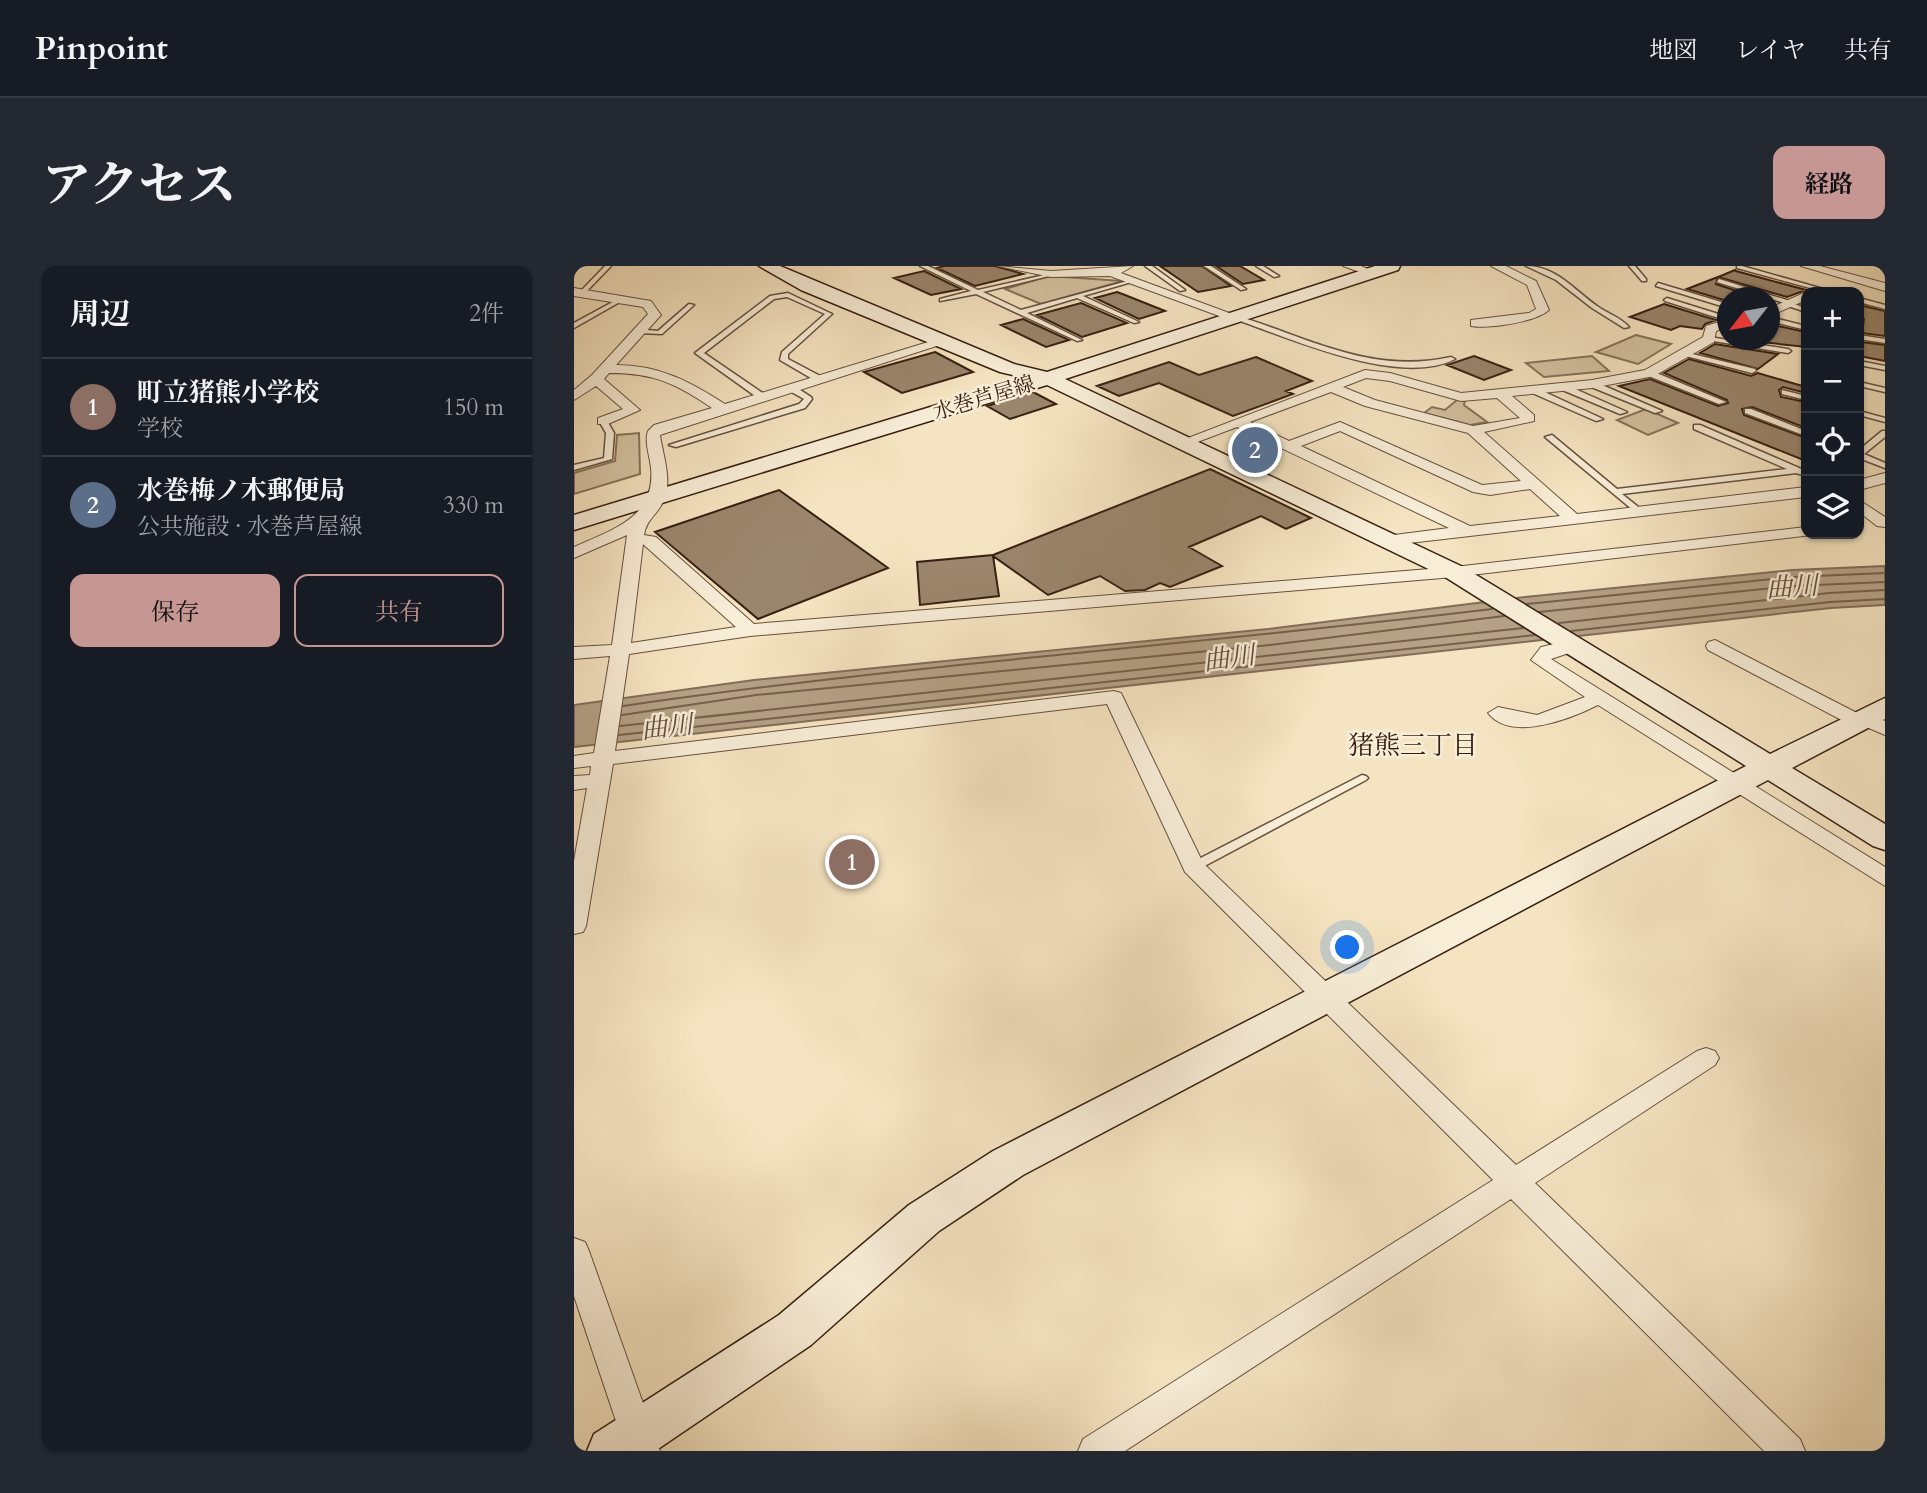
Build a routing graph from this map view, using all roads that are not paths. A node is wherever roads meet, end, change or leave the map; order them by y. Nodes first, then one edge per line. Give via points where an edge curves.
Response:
1 (608, 266) edge
2 (767, 266) edge
3 (783, 266) edge
4 (923, 266) edge
5 (1004, 266) edge
6 (1127, 266) edge
7 (1148, 266) edge
8 (1207, 266) edge
9 (1259, 266) edge
10 (1392, 266) edge
11 (1497, 266) edge
12 (1529, 266) edge
13 (1632, 266) edge
14 (1807, 266) edge
15 (1739, 267) edge
16 (1363, 269) edge
17 (1111, 273) junction
18 (1051, 274) junction
19 (1276, 276) dead end
20 (1849, 277) junction
21 (1133, 280) junction
22 (1644, 280) dead end
23 (1719, 281) dead end
24 (1658, 285) dead end
25 (1808, 287) edge
26 (1830, 287) edge
27 (1885, 287) edge
28 (1242, 289) dead end
29 (1182, 290) dead end
30 (578, 292) edge
31 (979, 292) junction
32 (1077, 296) junction
33 (1801, 298) edge
34 (622, 299) junction
35 (942, 300) dead end
36 (1667, 300) dead end
37 (1864, 301) edge
38 (1717, 303) edge
39 (1789, 303) junction
40 (691, 305) dead end
41 (1780, 307) edge
42 (1885, 307) edge
43 (1801, 308) edge
44 (1022, 312) junction
45 (1228, 315) junction
46 (1717, 318) edge
47 (1136, 322) dead end
48 (1780, 322) edge
49 (1475, 323) dead end
50 (574, 326) edge
51 (1717, 326) edge
52 (1626, 327) dead end
53 (1801, 327) edge
54 (637, 331) junction
55 (1864, 338) edge
56 (1709, 339) junction
57 (1079, 340) dead end
58 (1885, 341) edge
59 (943, 342) junction
60 (1788, 351) dead end
61 (1684, 354) junction
62 (1451, 359) dead end
63 (1864, 364) edge
64 (1885, 368) edge
65 (1752, 371) dead end
66 (1649, 373) junction
67 (1039, 374) junction
68 (602, 375) junction
69 (819, 379) junction
70 (1592, 384) junction
71 (1864, 385) edge
72 (1332, 387) junction
73 (1563, 387) junction
74 (790, 388) junction
75 (1533, 390) junction
76 (1885, 390) edge
77 (1785, 392) dead end
78 (1500, 393) junction
79 (574, 396) edge
80 (761, 396) junction
81 (1801, 397) edge
82 (1722, 402) dead end
83 (722, 408) junction
84 (1658, 411) dead end
85 (1748, 411) dead end
86 (1623, 412) dead end
87 (1864, 415) edge
88 (1599, 419) dead end
89 (603, 421) joint
90 (1885, 421) edge
91 (1238, 422) junction
92 (1697, 427) dead end
93 (1473, 430) junction
94 (1801, 432) edge
95 (1885, 433) edge
96 (1549, 438) dead end
97 (1182, 443) junction
98 (673, 445) dead end
99 (1289, 446) junction
100 (1864, 450) edge
101 (1864, 456) edge
102 (1885, 466) edge
103 (574, 468) edge
104 (1797, 470) junction
105 (1801, 472) edge
106 (1885, 478) edge
107 (1536, 483) junction
108 (1864, 484) edge
109 (1615, 492) junction
110 (658, 493) junction
111 (1801, 493) edge
112 (1781, 495) junction
113 (1697, 505) junction
114 (1864, 509) edge
115 (1801, 510) edge
116 (1639, 512) junction
117 (574, 514) edge
118 (1612, 516) junction
119 (1575, 520) junction
120 (574, 523) edge
121 (1717, 523) dead end
122 (1884, 523) edge
123 (1864, 525) edge
124 (1465, 530) junction
125 (637, 531) junction
126 (1801, 533) edge
127 (1630, 535) dead end
128 (1392, 540) junction
129 (574, 553) edge
130 (1454, 572) junction
131 (750, 630) junction
132 (1568, 644) junction
133 (1716, 646) dead end
134 (621, 650) junction
135 (574, 653) edge
136 (1598, 698) junction
137 (1498, 713) dead end
138 (1873, 719) edge
139 (574, 762) edge
140 (1771, 768) junction
141 (600, 769) junction
142 (1362, 778) dead end
143 (574, 783) edge
144 (1738, 786) junction
145 (1885, 839) edge
146 (1193, 867) junction
147 (1885, 878) edge
148 (574, 926) edge
149 (1328, 999) junction
150 (1706, 1058) dead end
151 (1516, 1182) junction
152 (574, 1251) edge
153 (631, 1445) edge
154 (1095, 1451) edge
155 (1788, 1451) edge

1 - 30 lane
2 - 59 street
3 - 67 street
4 - 31 lane
5 - 18 street
6 - 17 street
7 - 29 lane
8 - 28 lane
9 - 19 lane
10 - 16 street, 水巻芦屋線
11 - 49 street via 1532,283 1543,310 1532,316
12 - 52 lane via 1564,279 1595,308
13 - 22 lane
14 - 20 street
15 - 25 lane
16 - 45 street, 水巻芦屋線
17 - 18 street
17 - 21 street
18 - 31 lane
20 - 26 street
20 - 27 street
21 - 32 lane
21 - 45 street
23 - 39 lane
24 - 38 lane
30 - 34 street
31 - 35 lane
31 - 44 lane
32 - 44 lane
32 - 47 lane
33 - 39 street
34 - 50 lane
34 - 54 street via 653,309 655,315
36 - 46 lane
37 - 42 lane
39 - 41 street
39 - 43 lane
40 - 54 lane via 660,333
44 - 57 lane
45 - 62 lane via 1331,352 1422,366
45 - 67 street, 水巻芦屋線
48 - 53 lane
51 - 56 street via 1710,329
54 - 68 street
55 - 58 lane
56 - 60 lane
56 - 61 street
59 - 67 street
59 - 69 street
61 - 65 lane
61 - 66 street
63 - 64 lane
66 - 70 street
66 - 82 lane
67 - 97 street
67 - 110 street, 水巻芦屋線
68 - 79 street
68 - 83 street via 640,369 671,375
68 - 89 street via 633,410
69 - 74 street
69 - 80 lane via 784,360 784,353 829,314 788,295 772,297 699,352
70 - 73 street
70 - 84 lane
71 - 76 lane
72 - 78 street via 1377,374 1445,395
72 - 91 street
72 - 93 street via 1370,403
73 - 75 street
73 - 86 lane
74 - 80 street
74 - 98 lane via 808,399 802,406
75 - 78 street
75 - 88 lane
77 - 81 lane
78 - 93 street via 1530,418
80 - 83 street
83 - 110 street via 669,424 653,434
85 - 94 lane
87 - 90 lane
89 - 103 lane via 610,433 608,459
91 - 97 street
91 - 99 street
92 - 104 lane
93 - 107 street
95 - 100 lane
96 - 109 lane
97 - 128 street
99 - 107 street via 1340,426 1479,489
99 - 124 street
101 - 102 lane
104 - 105 lane
104 - 109 lane
106 - 108 street
107 - 119 street
109 - 116 lane
110 - 117 street, 水巻芦屋線
110 - 120 street, 水巻芦屋線
110 - 125 street
111 - 112 street
112 - 113 street
112 - 115 street
113 - 116 street
113 - 121 street
114 - 122 street
116 - 118 street
118 - 119 street
118 - 127 street
119 - 124 street
122 - 123 street
124 - 128 street
125 - 129 street
125 - 131 street
125 - 134 street
126 - 130 street
128 - 130 street
130 - 131 street
130 - 132 street
131 - 134 street
132 - 136 street via 1548,651 1540,660
132 - 140 street
133 - 138 street
134 - 135 street
134 - 141 street
136 - 137 street via 1552,720 1515,720
136 - 144 street
138 - 140 street
139 - 141 street
140 - 144 street
140 - 145 street
141 - 143 street
141 - 146 street via 1114,697
141 - 148 street
142 - 146 lane
144 - 147 street
144 - 149 street
146 - 149 street
149 - 151 street
149 - 153 street via 1008,1163 924,1218 795,1330
150 - 151 street
151 - 154 street
151 - 155 street
152 - 153 street

